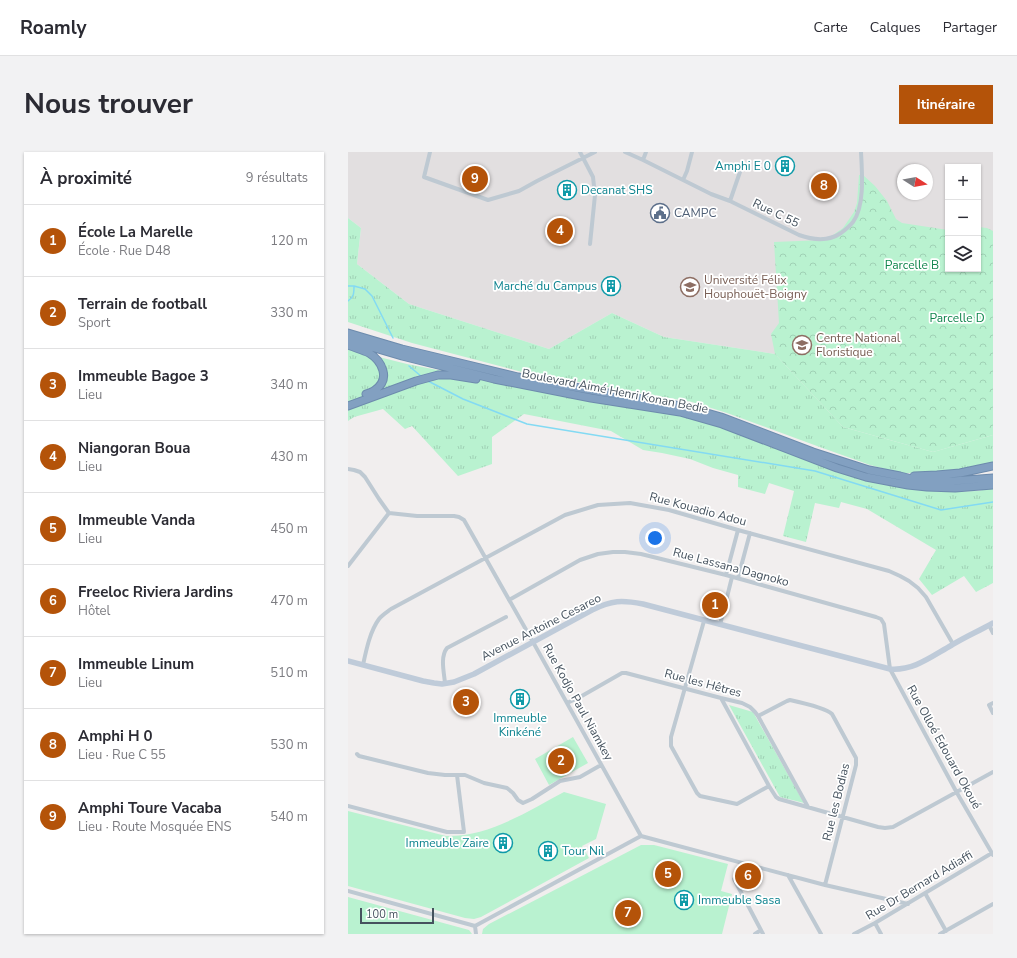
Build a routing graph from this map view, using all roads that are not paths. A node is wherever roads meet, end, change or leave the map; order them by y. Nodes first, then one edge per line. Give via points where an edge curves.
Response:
1 (430, 152) edge
2 (580, 152) edge
3 (596, 152) edge
4 (625, 152) edge
5 (646, 152) edge
6 (692, 152) edge
7 (861, 152) edge
8 (583, 158) junction
9 (643, 160) junction
10 (742, 166) dead end
11 (683, 180) junction
12 (730, 201) junction
13 (590, 244) dead end
14 (348, 333) edge
15 (348, 340) edge
16 (348, 345) edge
17 (402, 353) junction
18 (494, 379) junction
19 (348, 402) edge
20 (348, 406) edge
21 (993, 466) edge
22 (348, 469) edge
23 (900, 476) junction
24 (993, 478) edge
25 (993, 485) edge
26 (389, 513) junction
27 (738, 530) junction
28 (750, 533) junction
29 (485, 557) junction
30 (348, 566) edge
31 (728, 568) junction
32 (740, 571) junction
33 (726, 575) junction
34 (732, 577) junction
35 (738, 578) junction
36 (509, 600) junction
37 (506, 617) dead end
38 (704, 621) junction
39 (991, 624) edge
40 (720, 625) junction
41 (993, 633) edge
42 (533, 642) junction
43 (953, 644) junction
44 (348, 661) edge
45 (363, 665) junction
46 (890, 669) junction
47 (445, 683) junction
48 (686, 688) junction
49 (721, 698) junction
50 (567, 703) junction
51 (993, 703) edge
52 (993, 713) edge
53 (758, 716) junction
54 (356, 754) dead end
55 (601, 765) junction
56 (993, 772) edge
57 (457, 775) junction
58 (769, 786) junction
59 (957, 793) junction
60 (348, 806) edge
61 (808, 807) junction
62 (844, 817) junction
63 (641, 836) junction
64 (993, 854) edge
65 (788, 875) junction
66 (734, 878) dead end
67 (825, 885) junction
68 (348, 891) edge
69 (925, 893) junction
70 (908, 904) junction
71 (993, 904) edge
72 (875, 923) junction
73 (475, 926) junction
74 (946, 931) junction
75 (762, 932) edge
76 (476, 934) edge
77 (755, 934) edge
78 (821, 934) edge
79 (854, 934) edge
80 (881, 934) edge
81 (940, 934) edge

1 - 8 street via 424,177 488,200 519,191
2 - 8 street
3 - 8 street
4 - 9 street, Rue C 55
5 - 9 street
6 - 11 street
7 - 12 street, Rue C 55 via 860,205 853,222 838,235 810,239
8 - 13 street via 593,177 595,195
9 - 11 street, Rue C 55
10 - 12 street
11 - 12 street, Rue C 55
14 - 17 highway, Boulevard Aimé Henri Konan Bedie via 387,345
15 - 17 highway, Boulevard Aimé Henri Konan Bedie
16 - 19 highway via 376,358 384,372 380,386
17 - 18 highway, Boulevard Aimé Henri Konan Bedie via 415,359
17 - 23 highway, Boulevard Aimé Henri Konan Bedie via 686,407 721,417 813,452 869,470
18 - 20 highway via 480,380 451,375 426,377
18 - 25 highway, Boulevard Aimé Henri Konan Bedie via 680,412 722,424 866,477 927,487
21 - 23 highway via 960,473
22 - 26 street via 360,472 365,477
23 - 24 highway, Boulevard Aimé Henri Konan Bedie via 926,481
26 - 29 street, Rue Kodjo Paul Niamkey via 459,517 464,520
26 - 30 street
27 - 28 street, Rue Kouadio Adou
27 - 29 street, Rue Kouadio Adou via 669,510 630,503 598,505 565,515
27 - 31 street
28 - 32 street
28 - 43 street, Rue Kouadio Adou via 900,576 926,597
29 - 36 street, Rue Kodjo Paul Niamkey
29 - 45 street, Rue Kouadio Adou via 391,608 376,624
31 - 32 street
31 - 33 street
32 - 35 street
33 - 34 street, Rue Lassana Dagnoko
33 - 36 street, Rue Lassana Dagnoko via 641,554 613,552 580,560
34 - 35 street, Rue Lassana Dagnoko
34 - 40 street
35 - 46 street, Rue Lassana Dagnoko via 876,617 884,624
36 - 42 street, Rue Kodjo Paul Niamkey
37 - 47 street via 444,652
38 - 40 street, Avenue Antoine Cesareo
38 - 42 street, Avenue Antoine Cesareo via 643,604 618,602 592,610
38 - 48 street
39 - 41 street
39 - 43 street, Avenue Antoine Cesareo
40 - 46 street, Avenue Antoine Cesareo
42 - 47 street, Avenue Antoine Cesareo via 474,674
42 - 50 street, Rue Kodjo Paul Niamkey
43 - 46 street, Avenue Antoine Cesareo via 917,665 898,670
44 - 45 street, Avenue Antoine Cesareo
45 - 47 street, Avenue Antoine Cesareo via 423,682
46 - 59 street, Rue Olloé Edouard Okoué
48 - 49 street, Rue les Hêtres
48 - 50 street, Rue les Hêtres via 622,673
48 - 58 street via 671,746 697,793 700,796 737,804
49 - 53 street, Rue les Hêtres via 742,703
49 - 58 street
50 - 55 street, Rue Kodjo Paul Niamkey
51 - 52 street via 989,705
53 - 61 street, Rue les Hêtres
53 - 62 street, Rue les Bodias via 790,700 832,714 856,758
54 - 57 street via 422,772
55 - 57 street via 580,777 560,781 523,803 507,788 492,786 465,775
55 - 63 street, Rue Kodjo Paul Niamkey
56 - 59 street
57 - 60 street via 464,832 447,832
58 - 61 street via 779,799
59 - 62 street via 893,827 885,828
59 - 64 street, Rue Olloé Edouard Okoué
61 - 62 street
62 - 67 street, Rue les Bodias
63 - 65 street
63 - 73 street
64 - 69 street, Rue Dr Bernard Adiaffi
65 - 67 street
65 - 78 street
66 - 75 street
67 - 70 street
68 - 73 street
69 - 70 street, Rue Dr Bernard Adiaffi
69 - 74 street
70 - 72 street, Rue Dr Bernard Adiaffi
71 - 74 street
72 - 79 street, Rue Dr Bernard Adiaffi
72 - 80 street
73 - 76 street
74 - 81 street
75 - 77 street

